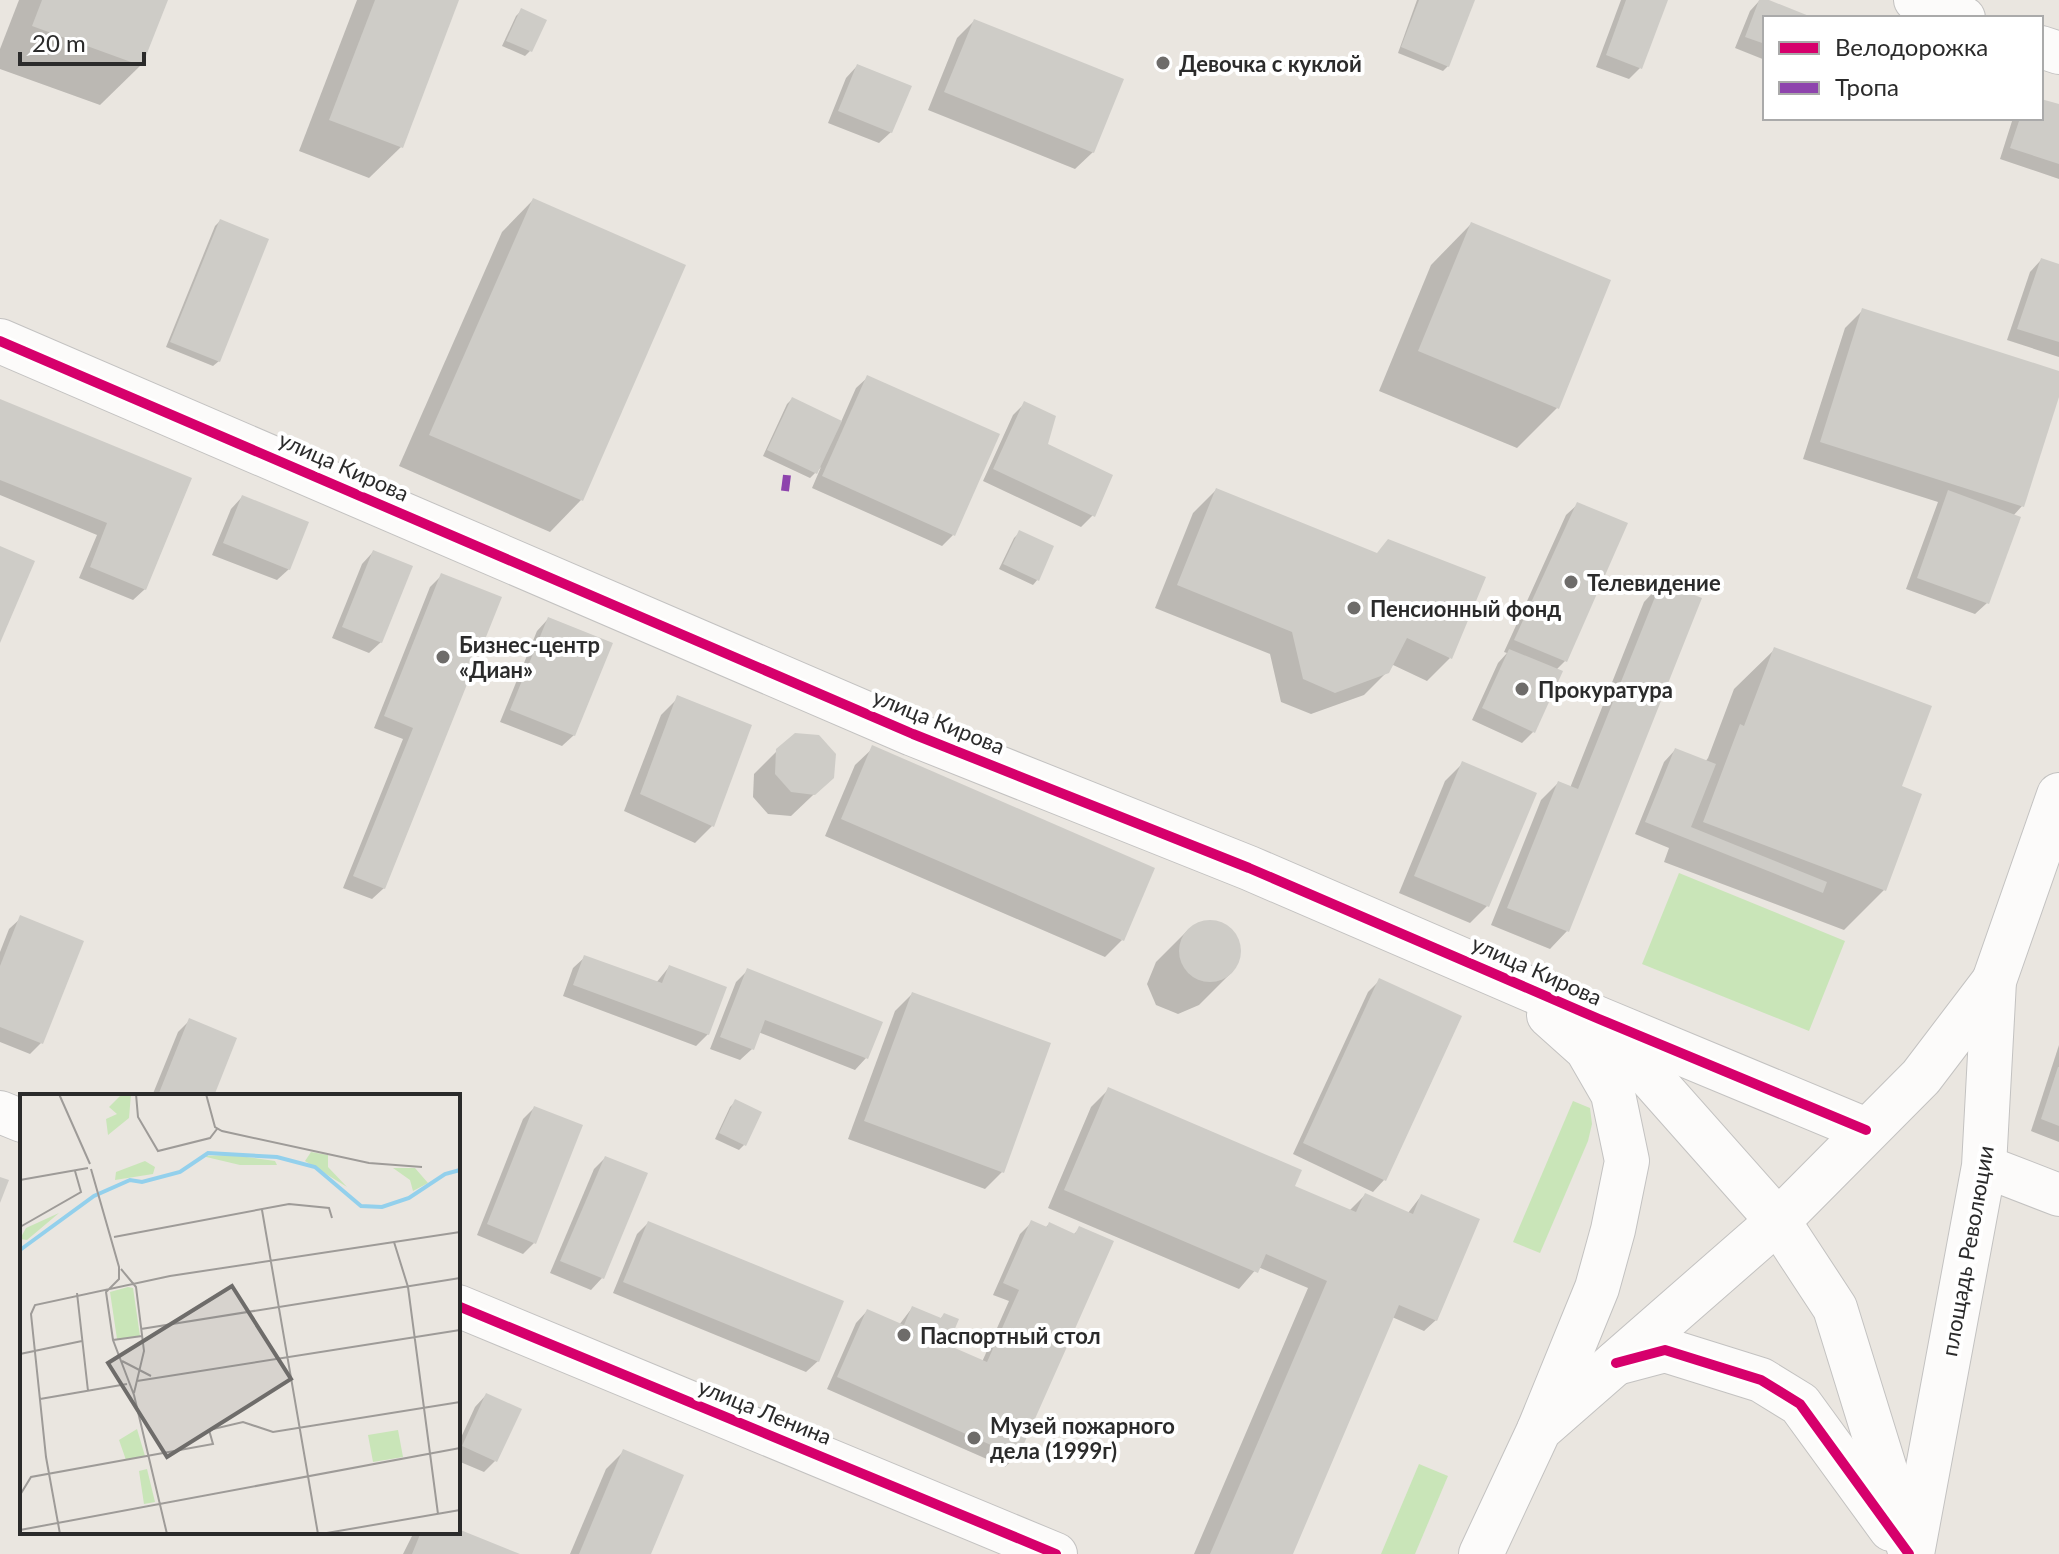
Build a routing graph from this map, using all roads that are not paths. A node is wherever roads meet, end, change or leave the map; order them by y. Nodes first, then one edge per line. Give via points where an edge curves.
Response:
1 (1915, 0) edge
2 (1959, 16) edge
3 (0, 341) edge
4 (2059, 795) edge
5 (1509, 979) junction
6 (1994, 981) junction
7 (1599, 1019) junction
8 (0, 1112) edge
9 (20, 1120) edge
10 (1866, 1130) junction
11 (1984, 1166) junction
12 (2059, 1195) edge
13 (1778, 1221) junction
14 (460, 1307) edge
15 (1616, 1363) junction
16 (1539, 1430) junction
17 (1056, 1554) edge
18 (1481, 1554) edge
19 (1911, 1554) edge

1 - 2 street
3 - 5 street, улица Кирова via 913,734
4 - 6 street
5 - 7 street, улица Кирова
5 - 16 street via 1587,1049 1613,1094 1627,1161 1597,1288
6 - 10 street via 1921,1077
6 - 11 street, площадь Революции
7 - 10 street, улица Кирова
7 - 13 street
8 - 9 street
10 - 13 street
11 - 12 street
11 - 19 street, площадь Революции
13 - 15 street
13 - 19 street via 1835,1308
14 - 17 street, улица Ленина
15 - 16 street
15 - 19 street via 1665,1350 1761,1380 1800,1404
16 - 18 street

